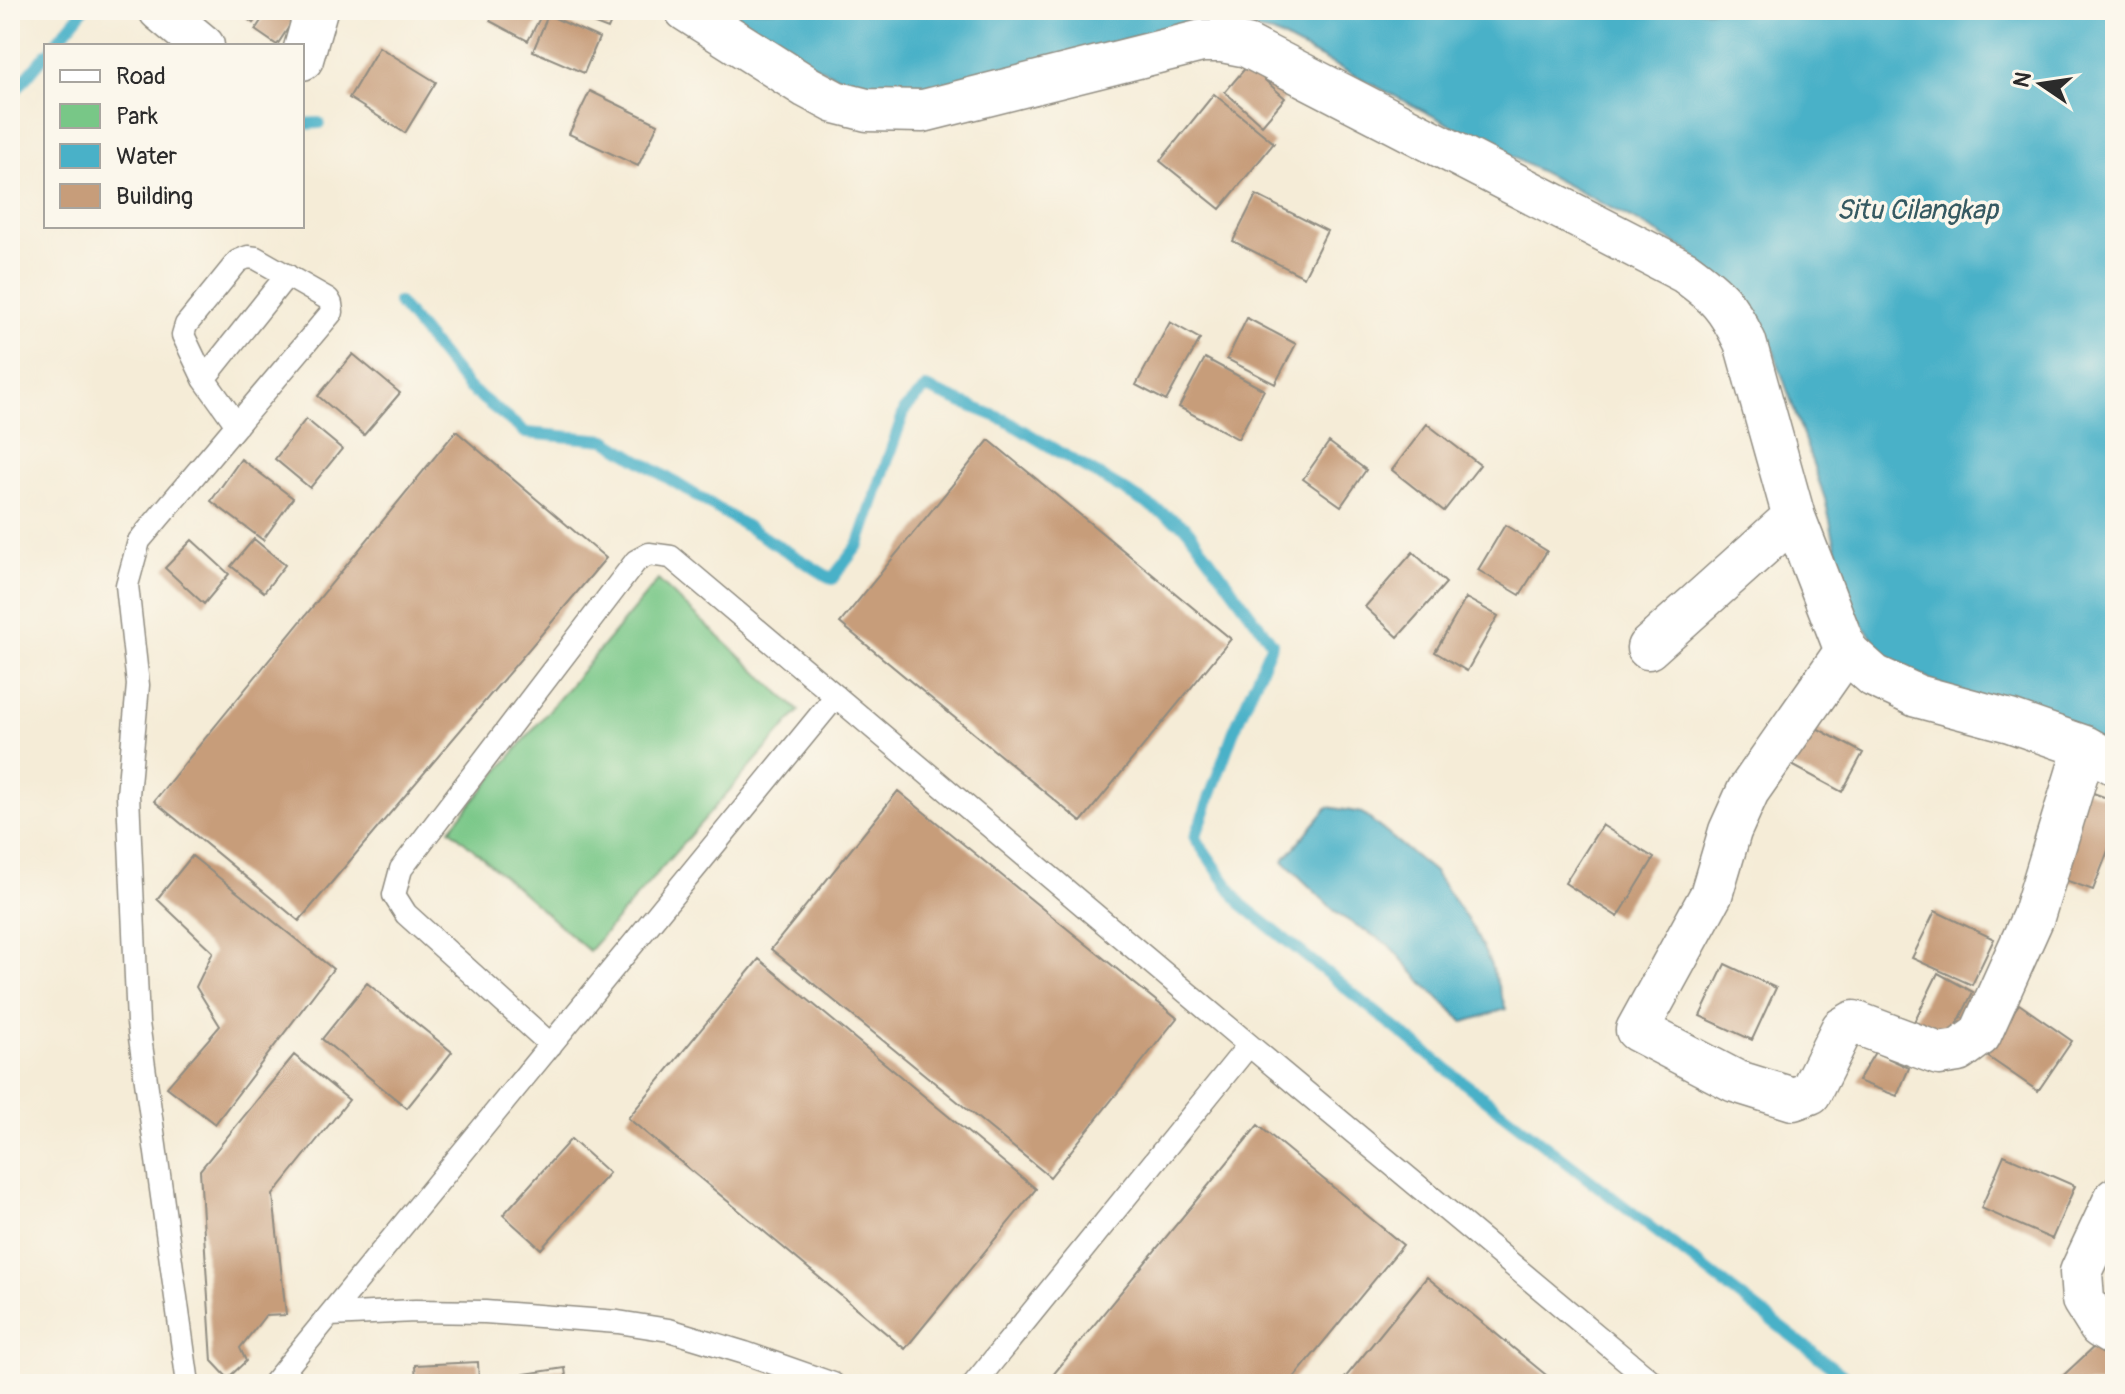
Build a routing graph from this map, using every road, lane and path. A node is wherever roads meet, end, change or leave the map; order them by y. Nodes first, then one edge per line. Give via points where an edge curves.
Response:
1 (316, 10) edge
2 (686, 10) edge
3 (161, 11) edge
4 (201, 44) edge
5 (304, 52) edge
6 (287, 275) junction
7 (204, 379) junction
8 (237, 425) junction
9 (1794, 517) junction
10 (1648, 648) dead end
11 (1846, 651) junction
12 (836, 696) junction
13 (2100, 756) edge
14 (551, 1045) junction
15 (1249, 1045) junction
16 (2115, 1199) edge
17 (330, 1315) junction
18 (2115, 1336) edge
19 (1627, 1375) edge
20 (188, 1384) edge
21 (273, 1384) edge
22 (833, 1384) edge
23 (974, 1384) edge
24 (1655, 1384) edge

1 - 5 street
2 - 9 street via 807,87 867,110 923,111 1202,41 1247,46 1685,272 1715,293 1745,342
3 - 4 street
6 - 7 lane
6 - 7 lane via 256,258 238,261 186,325 185,342
6 - 8 lane via 328,299 332,312
7 - 8 lane
8 - 20 lane via 139,541 127,585 138,685 128,795 138,1023
9 - 10 street
9 - 11 street
11 - 13 street via 1874,676 1917,696 2010,721
11 - 13 street via 1748,791 1711,895 1637,1030 1735,1081 1793,1099 1810,1093 1842,1029 1854,1022 1939,1054 1958,1051 1980,1035
12 - 14 lane
12 - 14 lane via 671,557 649,554 636,561 401,869 394,895 406,914
12 - 15 lane
14 - 17 lane
15 - 19 lane
15 - 23 lane
16 - 18 street via 2081,1272 2083,1300 2100,1327
17 - 21 lane
17 - 22 lane via 485,1312 618,1322 669,1330
19 - 24 lane

